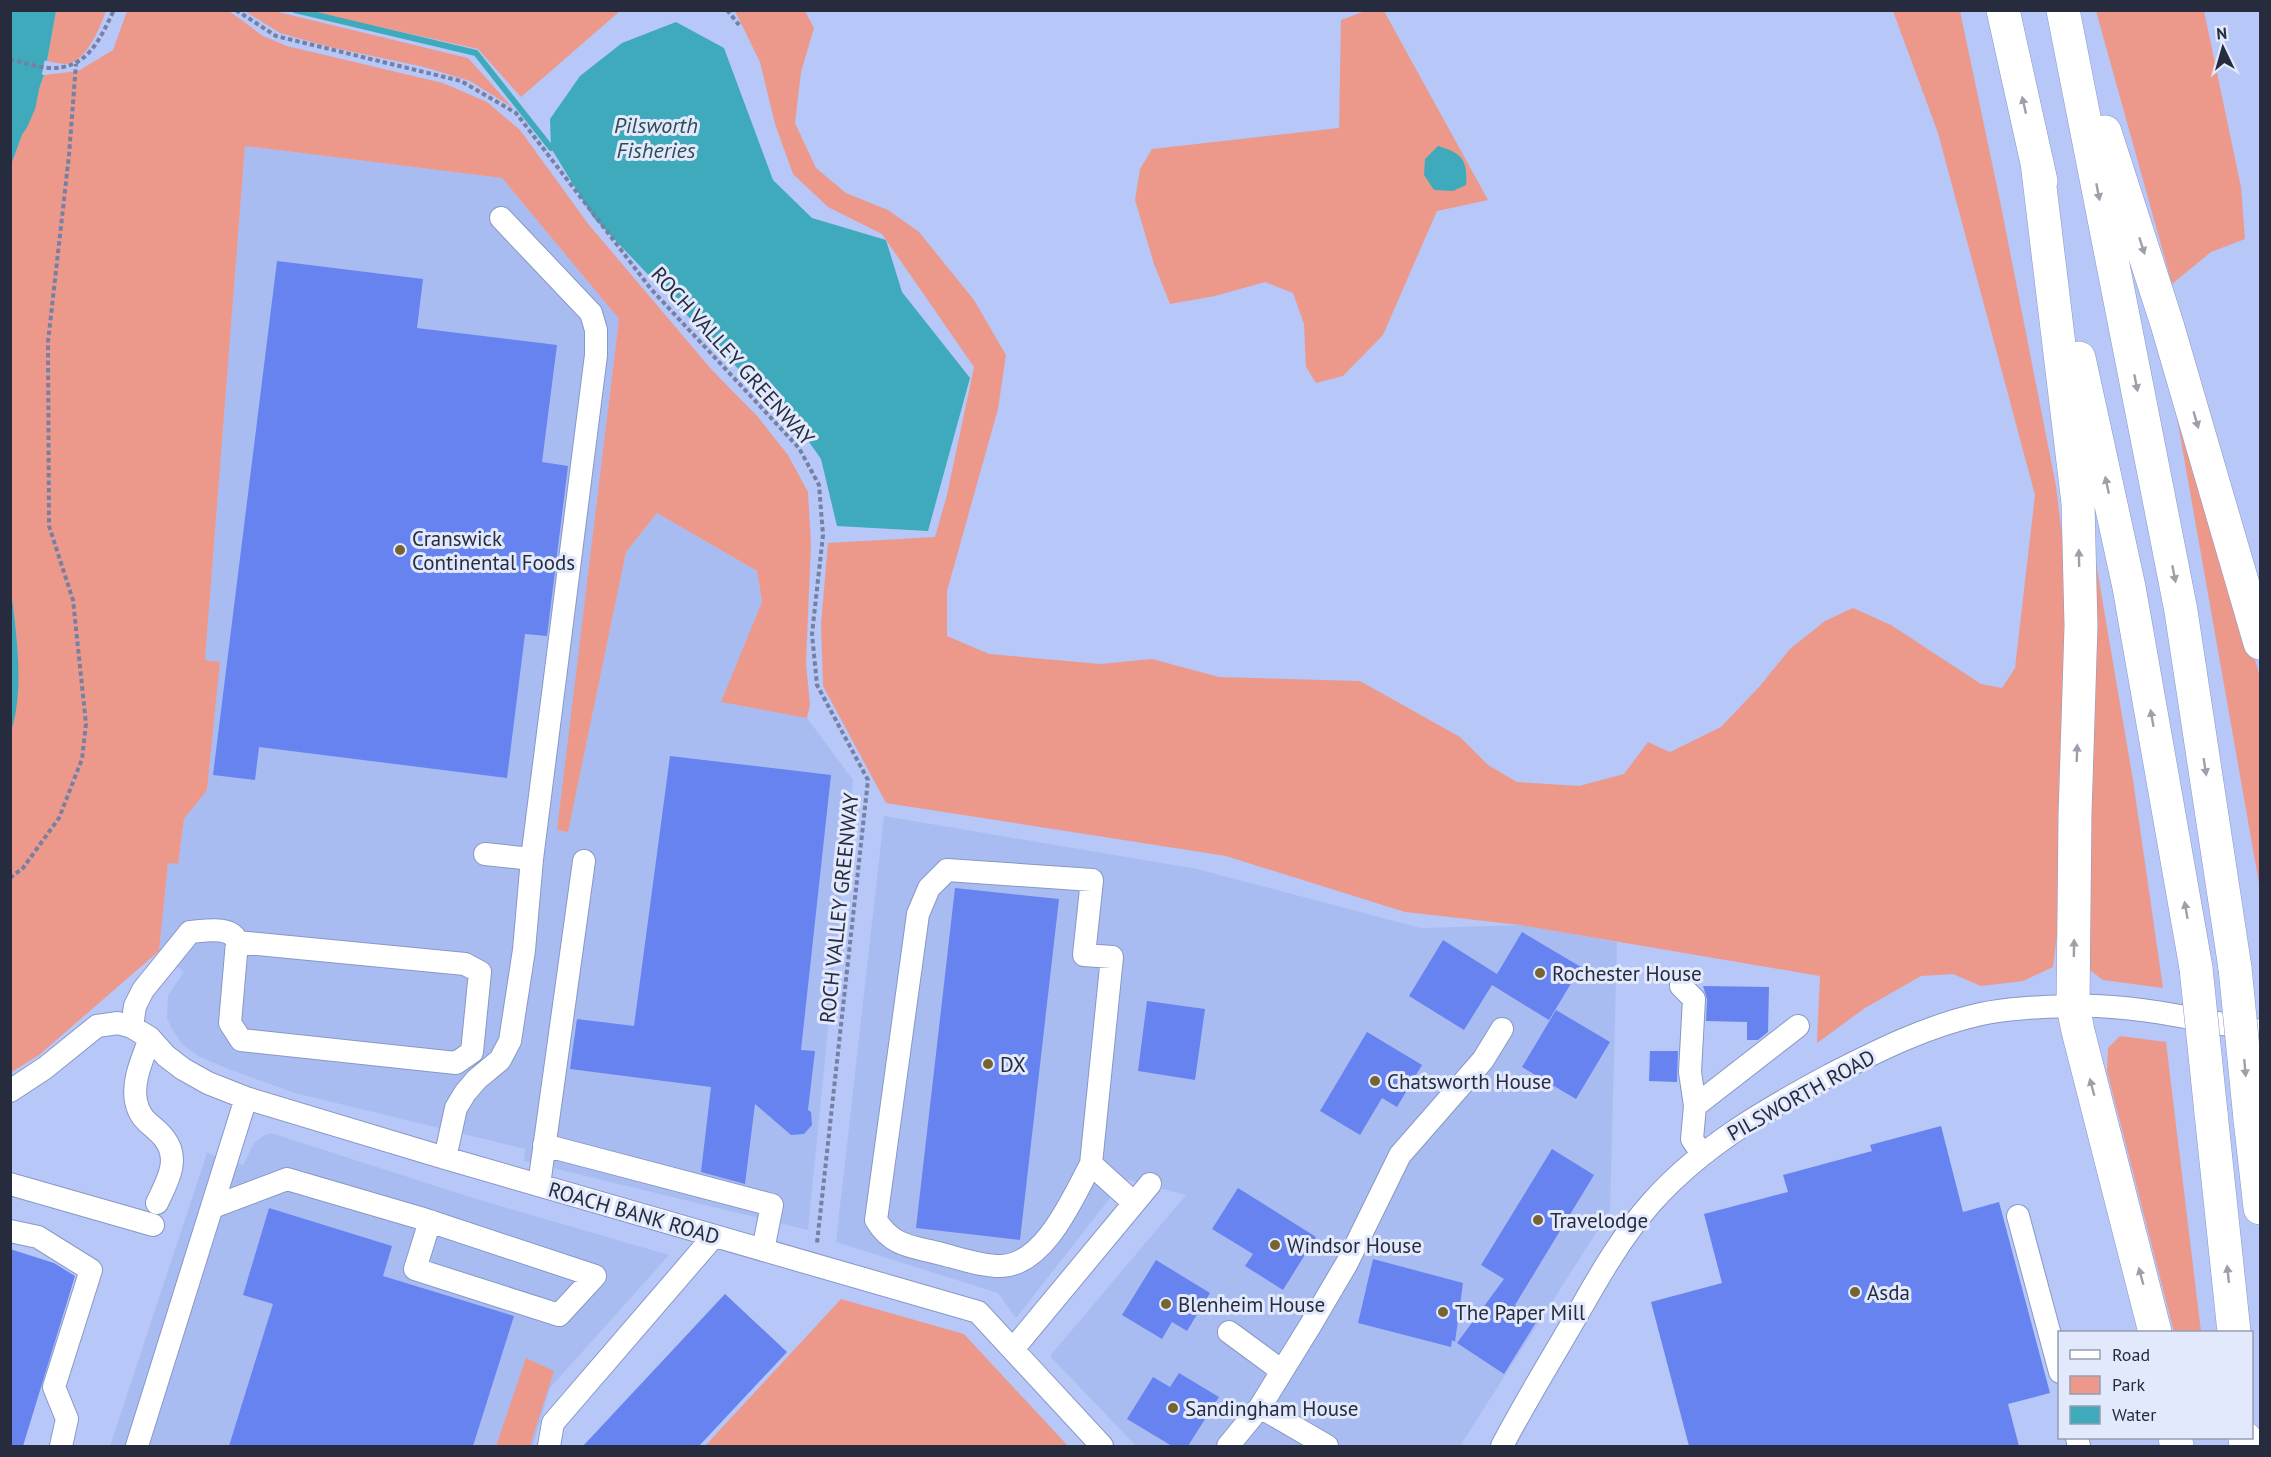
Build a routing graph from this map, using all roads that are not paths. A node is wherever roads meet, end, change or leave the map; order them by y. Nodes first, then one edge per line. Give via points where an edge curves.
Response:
1 (2003, 10) edge
2 (2064, 10) edge
3 (2037, 162) junction
4 (501, 218) dead end
5 (2260, 643) edge
6 (485, 854) dead end
7 (532, 859) junction
8 (584, 861) dead end
9 (237, 942) junction
10 (1681, 986) dead end
11 (2073, 1006) junction
12 (1798, 1026) dead end
13 (1502, 1029) dead end
14 (2260, 1031) edge
15 (141, 1033) junction
16 (10, 1090) edge
17 (246, 1098) junction
18 (1695, 1106) junction
19 (544, 1146) junction
20 (1702, 1154) junction
21 (445, 1158) junction
22 (1092, 1164) junction
23 (10, 1184) edge
24 (1150, 1184) dead end
25 (539, 1185) junction
26 (1134, 1203) junction
27 (213, 1207) junction
28 (2260, 1208) edge
29 (2018, 1216) dead end
30 (430, 1221) junction
31 (10, 1231) edge
32 (714, 1236) junction
33 (763, 1250) junction
34 (2155, 1331) edge
35 (2234, 1331) edge
36 (1229, 1332) dead end
37 (1014, 1348) junction
38 (2058, 1365) edge
39 (1282, 1371) junction
40 (1260, 1407) junction
41 (61, 1446) edge
42 (136, 1446) edge
43 (549, 1446) edge
44 (1102, 1446) edge
45 (1228, 1446) edge
46 (1327, 1446) edge
47 (1502, 1446) edge

3 -> 1 highway
2 -> 5 highway via 2168,324
2 -> 28 highway, bridge via 2181,611 2235,968
11 -> 3 highway via 2081,626 2078,503
35 -> 3 highway, bridge via 2196,968 2129,587
4 - 7 street via 591,313 596,330 596,355
6 - 7 street
7 - 21 street via 510,1041 500,1060 477,1079 456,1108
8 - 19 street
9 - 9 street via 465,964 480,972 472,1052 456,1063 240,1040 230,1023
9 - 15 street via 229,931 190,932 143,990 135,1006
10 - 18 street via 1694,999 1690,1072
11 - 14 street, PILSWORTH ROAD via 2145,1010
11 - 20 street, PILSWORTH ROAD via 1982,1014 1914,1034 1779,1102
34 -> 11 highway
12 - 18 street
13 - 39 street via 1483,1060 1400,1155 1347,1263
15 - 16 street via 118,1023 97,1026 45,1068
15 - 17 street, ROACH BANK ROAD via 183,1069
15 - 23 street via 136,1101 144,1121 165,1138 172,1158 171,1174 155,1214
17 - 21 street, ROACH BANK ROAD
17 - 27 street
18 - 20 street via 1692,1139
19 - 25 street
19 - 33 street via 772,1205
20 - 47 street, PILSWORTH ROAD via 1653,1202 1613,1253
21 - 25 street, ROACH BANK ROAD
22 - 22 street via 1112,957 1084,955 1092,880 947,870 929,888 918,914 876,1220 896,1242 987,1266 1004,1266 1026,1258 1051,1235
22 - 26 street
24 - 26 street
25 - 32 street, ROACH BANK ROAD
26 - 37 street
27 - 30 street via 287,1179
27 - 42 street
29 - 38 street
30 - 30 street via 485,1239 596,1276 559,1315 415,1269
31 - 41 street via 38,1237 91,1270 54,1387 67,1419
32 - 33 street, ROACH BANK ROAD
32 - 43 street via 553,1424
33 - 37 street, ROACH BANK ROAD via 978,1312
36 - 39 street
37 - 44 street, ROACH BANK ROAD
39 - 40 street
40 - 45 street
40 - 46 street

